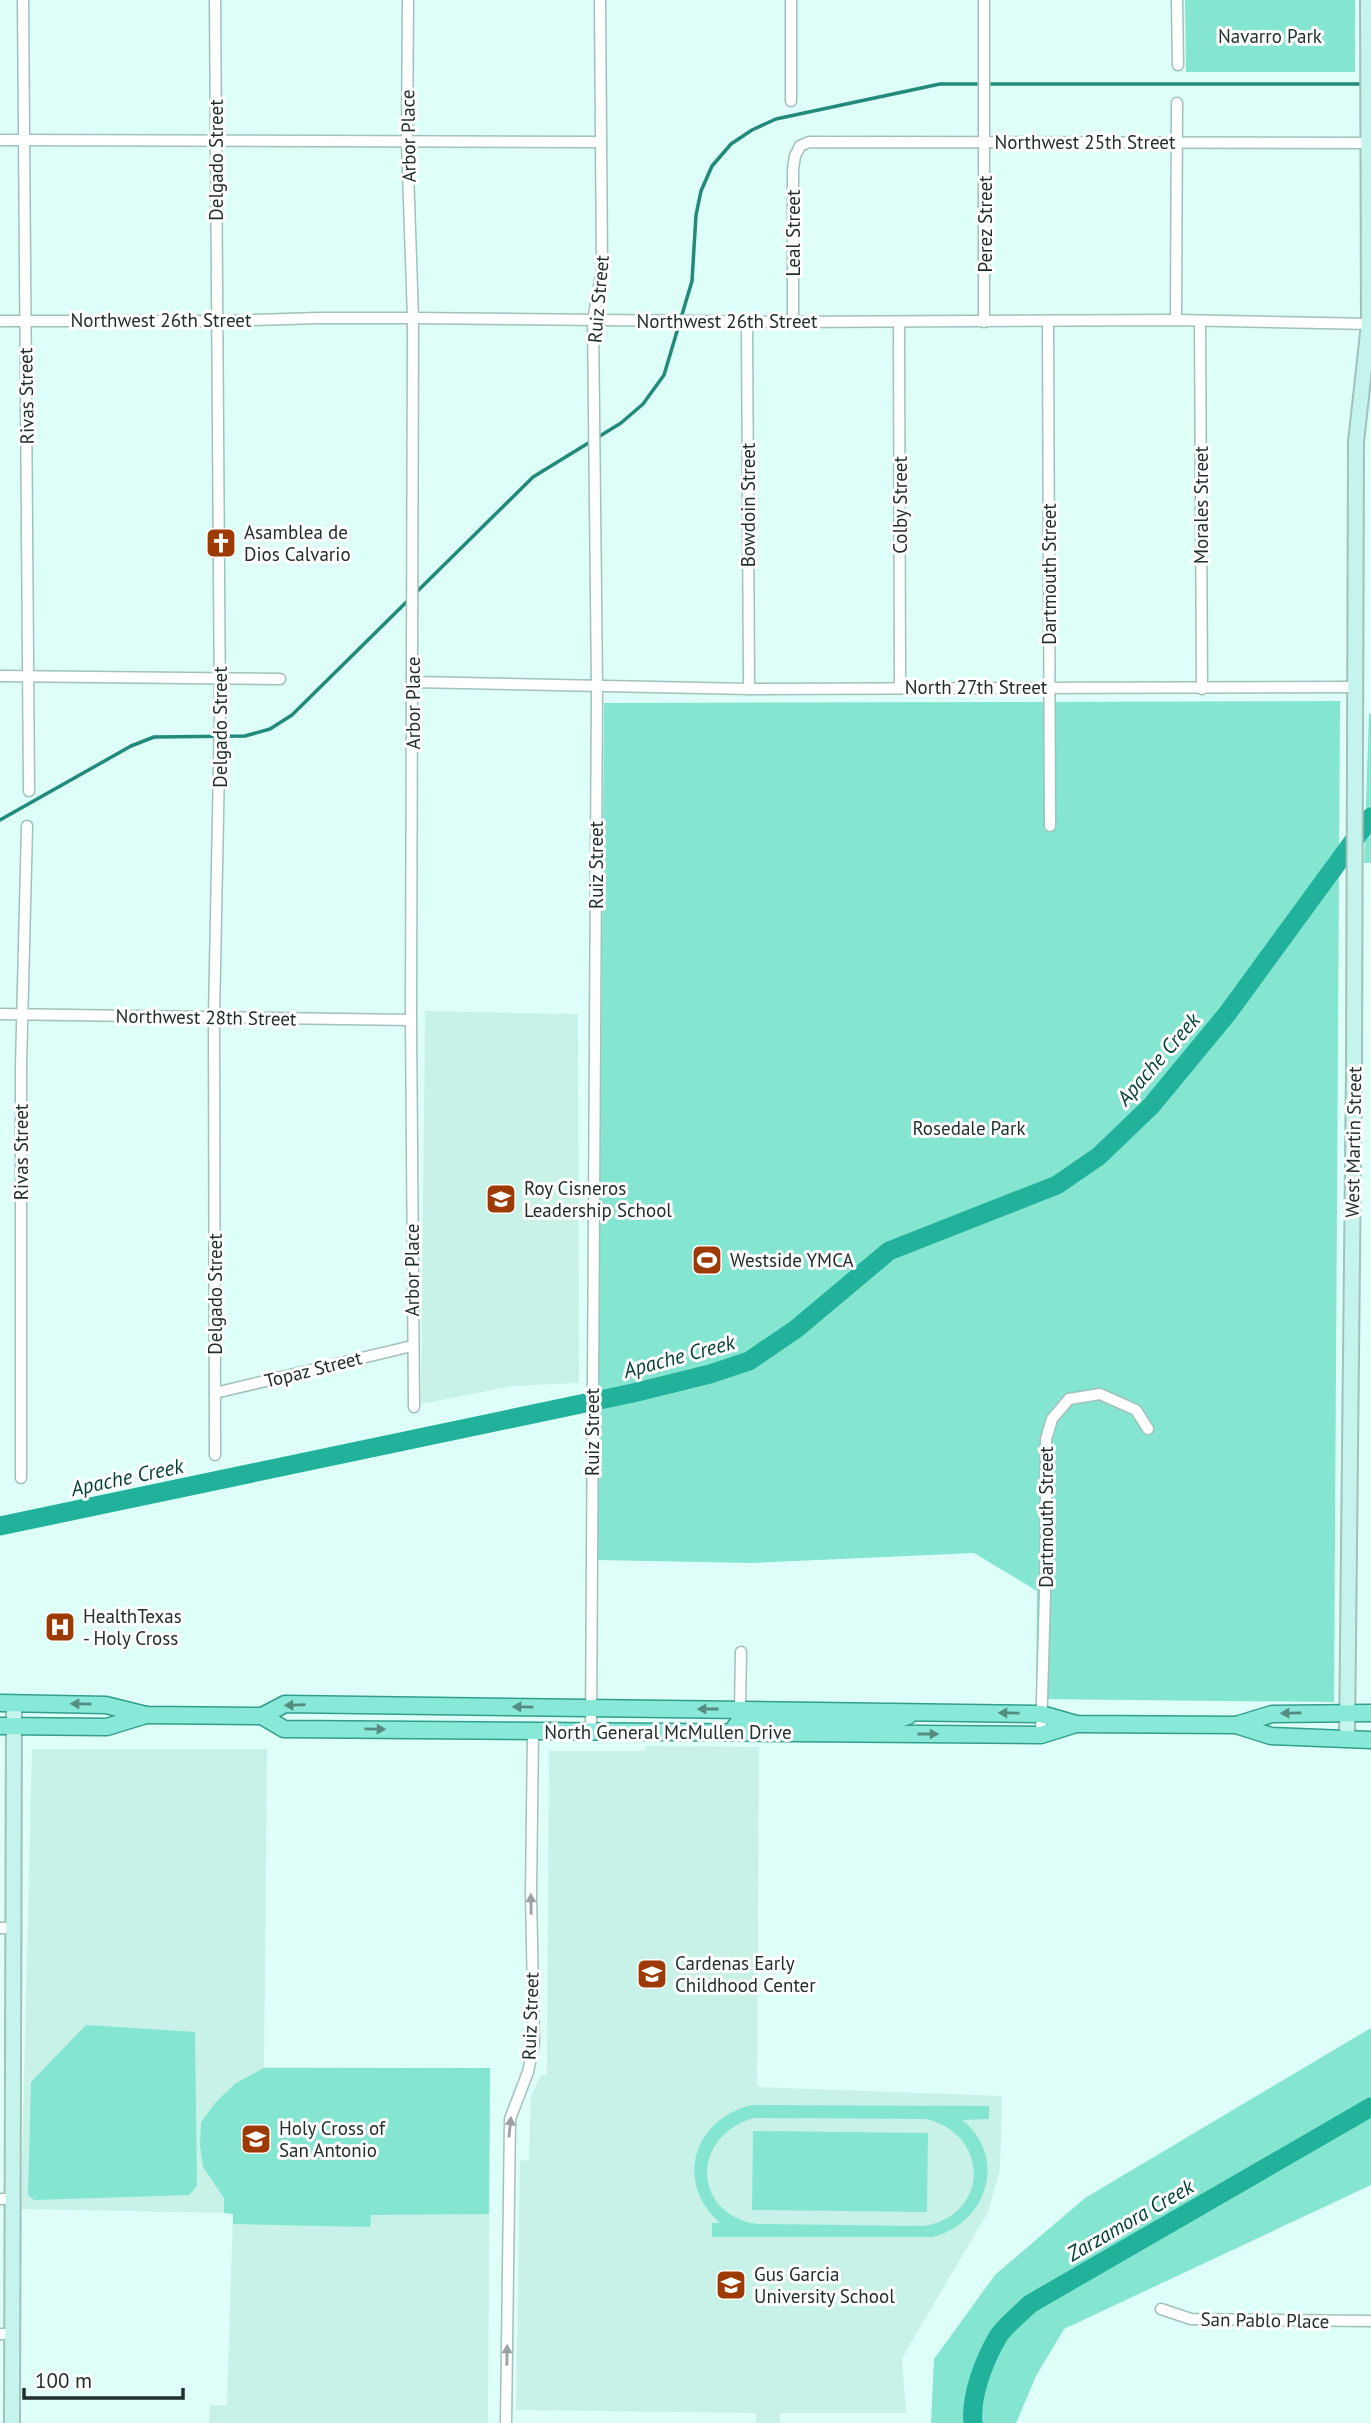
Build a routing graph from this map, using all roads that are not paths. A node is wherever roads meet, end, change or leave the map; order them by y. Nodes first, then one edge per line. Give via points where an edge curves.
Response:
1 (23, 0) edge
2 (215, 0) edge
3 (408, 0) edge
4 (600, 0) edge
5 (791, 0) edge
6 (984, 0) edge
7 (1177, 0) edge
8 (1368, 0) edge
9 (1178, 65) dead end
10 (791, 101) dead end
11 (1177, 103) dead end
12 (0, 140) edge
13 (25, 140) junction
14 (216, 142) junction
15 (407, 142) junction
16 (600, 142) junction
17 (1175, 142) junction
18 (985, 143) junction
19 (1369, 143) edge
20 (800, 146) joint
21 (413, 318) junction
22 (593, 320) junction
23 (1176, 320) junction
24 (0, 321) edge
25 (25, 321) junction
26 (219, 321) junction
27 (1048, 321) junction
28 (1200, 321) junction
29 (747, 322) junction
30 (793, 322) junction
31 (899, 322) junction
32 (985, 323) junction
33 (1370, 324) edge
34 (0, 676) edge
35 (28, 676) junction
36 (220, 679) junction
37 (281, 679) dead end
38 (413, 682) junction
39 (597, 685) junction
40 (1050, 687) junction
41 (1355, 687) junction
42 (900, 688) junction
43 (749, 689) junction
44 (1202, 689) junction
45 (29, 791) dead end
46 (27, 826) dead end
47 (1050, 827) dead end
48 (0, 1014) edge
49 (22, 1014) junction
50 (215, 1017) junction
51 (411, 1020) junction
52 (412, 1346) junction
53 (215, 1393) junction
54 (414, 1407) dead end
55 (1148, 1429) dead end
56 (215, 1455) dead end
57 (21, 1478) dead end
58 (741, 1651) dead end
59 (7, 1703) edge
60 (591, 1708) junction
61 (740, 1709) junction
62 (923, 1711) junction
63 (1348, 1713) junction
64 (1371, 1713) edge
65 (1041, 1714) junction
66 (146, 1715) junction
67 (262, 1716) junction
68 (1076, 1724) junction
69 (1236, 1725) junction
70 (7, 1726) edge
71 (533, 1731) junction
72 (590, 1731) junction
73 (732, 1732) junction
74 (1041, 1735) junction
75 (1347, 1740) junction
76 (1371, 1740) edge
77 (7, 1927) edge
78 (7, 2063) edge
79 (6, 2199) edge
80 (1161, 2309) dead end
81 (1371, 2321) edge
82 (6, 2334) edge
83 (12, 2423) edge
84 (506, 2423) edge

1 - 13 street, Rivas Street
2 - 14 street, Delgado Street
3 - 15 street, Arbor Place
4 - 16 street, Ruiz Street
5 - 10 street
6 - 18 street, Perez Street
7 - 9 street
8 - 19 street, West Martin Street
11 - 17 street
12 - 13 street
13 - 14 street
13 - 25 street, Rivas Street
14 - 15 street
14 - 26 street, Delgado Street
15 - 16 street
15 - 21 street, Arbor Place
16 - 22 street, Ruiz Street via 602,270
17 - 18 street, Northwest 25th Street
17 - 19 street, Northwest 25th Street
17 - 23 street
18 - 20 street, Northwest 25th Street via 809,142
18 - 32 street, Perez Street
19 - 33 street, West Martin Street
20 - 30 street, Leal Street via 793,169
21 - 22 street, Northwest 26th Street
21 - 26 street, Northwest 26th Street
21 - 38 street, Arbor Place
22 - 29 street, Northwest 26th Street
22 - 39 street, Ruiz Street
23 - 27 street, Northwest 26th Street
23 - 28 street, Northwest 26th Street
24 - 25 street, Northwest 26th Street
25 - 26 street, Northwest 26th Street
25 - 35 street, Rivas Street
26 - 36 street, Delgado Street
27 - 32 street, Northwest 26th Street
27 - 40 street, Dartmouth Street
28 - 33 street, Northwest 26th Street
28 - 44 street, Morales Street
29 - 30 street, Northwest 26th Street
29 - 43 street, Bowdoin Street
30 - 31 street, Northwest 26th Street
31 - 32 street, Northwest 26th Street
31 - 42 street, Colby Street
33 - 41 street, West Martin Street via 1356,442
34 - 35 street
35 - 36 street
35 - 45 street, Rivas Street
36 - 37 street
36 - 50 street, Delgado Street
38 - 39 street, North 27th Street
38 - 51 street, Arbor Place
39 - 43 street, North 27th Street
39 - 60 street, Ruiz Street
40 - 42 street, North 27th Street
40 - 44 street, North 27th Street
40 - 47 street, Dartmouth Street
41 - 44 street, North 27th Street
41 - 63 street, West Martin Street
42 - 43 street, North 27th Street
46 - 49 street, Rivas Street
48 - 49 street, Northwest 28th Street
49 - 50 street, Northwest 28th Street
49 - 57 street, Rivas Street
50 - 51 street, Northwest 28th Street
50 - 53 street, Delgado Street
51 - 52 street, Arbor Place
52 - 53 street, Topaz Street
52 - 54 street, Arbor Place
53 - 56 street, Delgado Street
55 - 65 street, Dartmouth Street via 1136,1410 1100,1394 1069,1399 1052,1419 1046,1439
58 - 61 street
66 -> 59 main road, North General McMullen Drive via 106,1704
59 - 70 street
61 -> 60 main road, North General McMullen Drive
60 -> 67 main road, North General McMullen Drive via 285,1704
60 - 72 street, Ruiz Street
61 - 62 main road, North General McMullen Drive
65 -> 62 main road, North General McMullen Drive
62 - 73 main road via 889,1723 739,1721
63 - 64 main road, North General McMullen Drive
63 -> 69 main road, North General McMullen Drive via 1272,1714
63 - 75 street, West Martin Street
65 - 68 main road, North General McMullen Drive
65 - 74 street, Dartmouth Street
66 - 67 main road, North General McMullen Drive
66 - 70 main road, North General McMullen Drive via 107,1727
67 -> 71 main road, North General McMullen Drive via 284,1729
68 - 69 main road, North General McMullen Drive
68 - 74 main road, North General McMullen Drive
69 - 75 main road, North General McMullen Drive via 1271,1736
70 - 77 street
71 - 72 main road, North General McMullen Drive
84 -> 71 street, Ruiz Street via 510,2119 534,2043
72 - 73 main road, North General McMullen Drive
73 -> 74 main road, North General McMullen Drive
75 - 76 main road, North General McMullen Drive
77 - 78 street
78 - 79 street
79 - 82 street
80 - 81 street, San Pablo Place via 1191,2319
82 - 83 street

